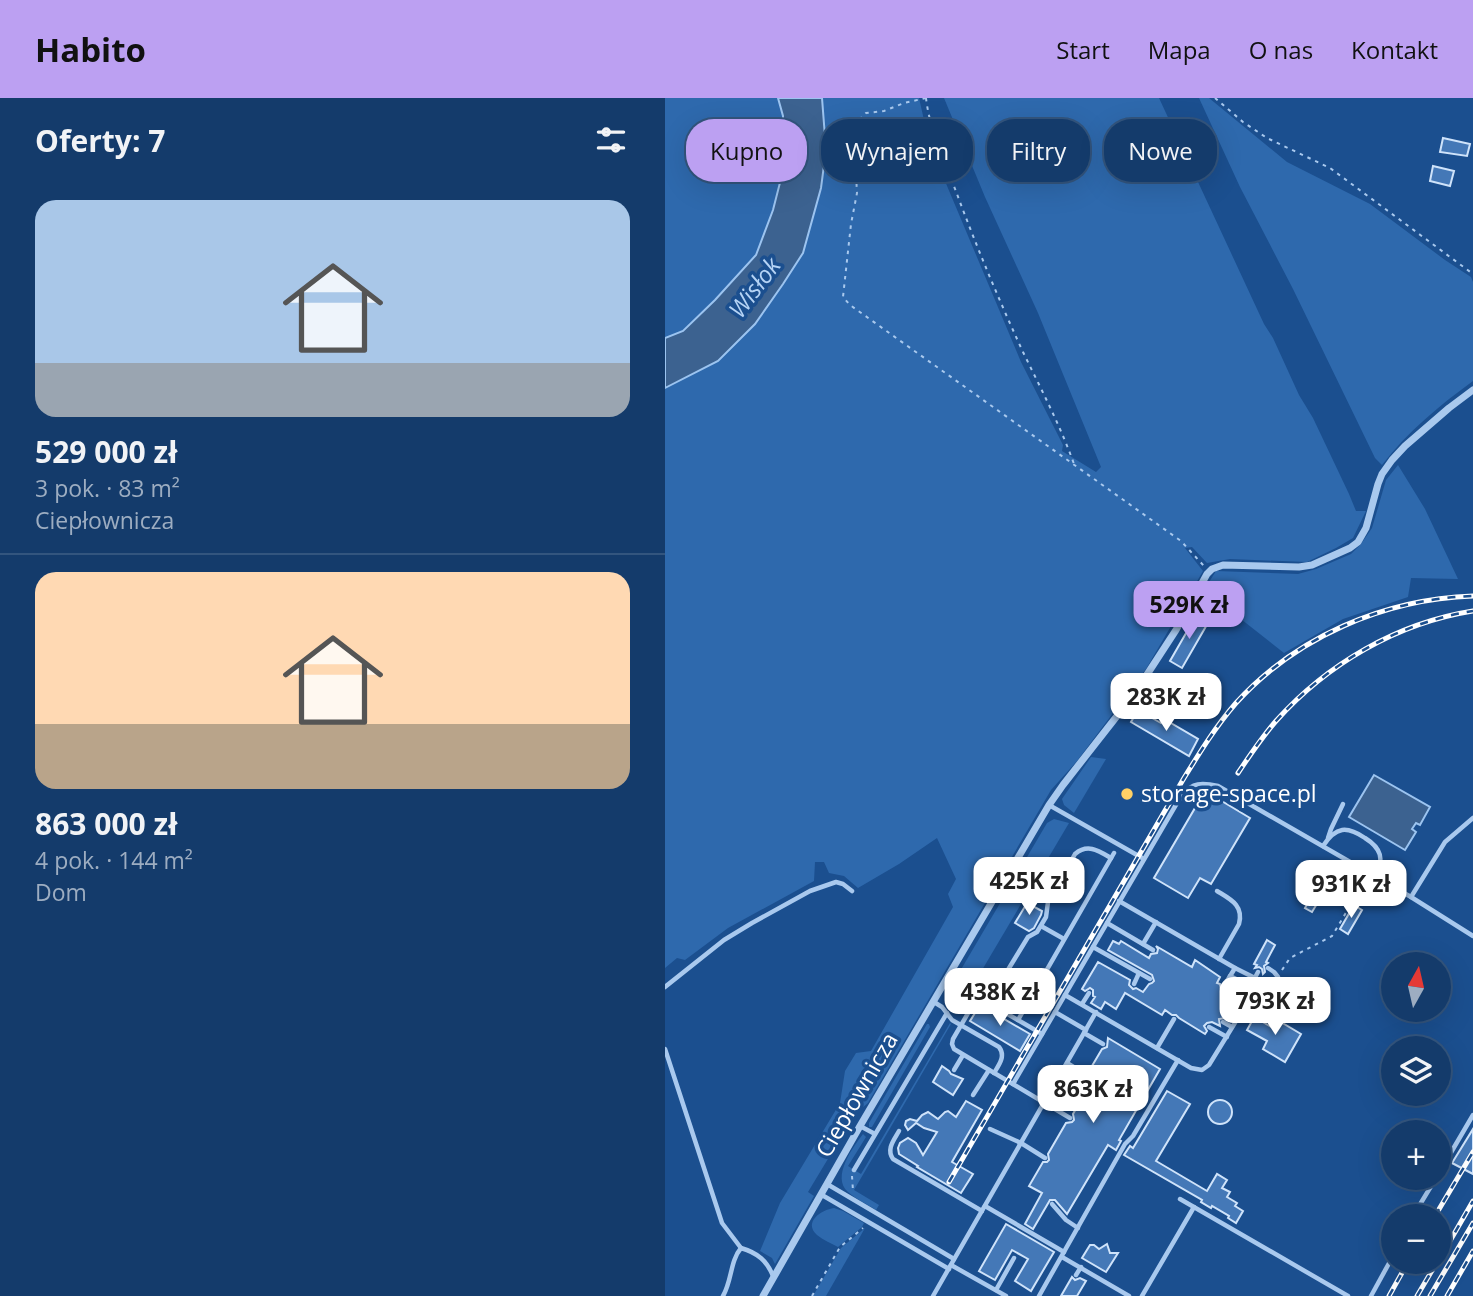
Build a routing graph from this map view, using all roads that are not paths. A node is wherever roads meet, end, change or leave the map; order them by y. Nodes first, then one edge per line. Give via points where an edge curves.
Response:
1 (1473, 390) edge
2 (1343, 804) dead end
3 (1049, 805) junction
4 (1473, 818) edge
5 (1328, 838) junction
6 (1323, 846) junction
7 (1144, 859) junction
8 (1373, 876) junction
9 (852, 891) dead end
10 (1217, 891) dead end
11 (1412, 897) junction
12 (1119, 901) junction
13 (1156, 922) junction
14 (1107, 923) junction
15 (1041, 926) junction
16 (1473, 936) edge
17 (1064, 939) junction
18 (1143, 944) junction
19 (1093, 947) junction
20 (1153, 950) dead end
21 (1219, 959) junction
22 (1235, 968) junction
23 (1268, 968) dead end
24 (1258, 972) dead end
25 (1139, 973) junction
26 (1230, 976) junction
27 (1255, 978) junction
28 (947, 979) junction
29 (1150, 979) dead end
30 (1133, 984) dead end
31 (665, 986) edge
32 (1224, 986) dead end
33 (1250, 987) junction
34 (1089, 993) dead end
35 (1065, 995) junction
36 (978, 996) junction
37 (934, 1002) junction
38 (993, 1004) junction
39 (1082, 1004) junction
40 (1055, 1012) junction
41 (1096, 1012) junction
42 (947, 1013) junction
43 (1174, 1019) dead end
44 (1017, 1020) junction
45 (1223, 1022) dead end
46 (961, 1025) junction
47 (1209, 1027) dead end
48 (1232, 1027) junction
49 (1085, 1031) junction
50 (1042, 1034) junction
51 (1227, 1037) junction
52 (1103, 1044) dead end
53 (1157, 1048) junction
54 (665, 1049) edge
55 (963, 1055) junction
56 (1178, 1060) junction
57 (1067, 1063) junction
58 (954, 1070) dead end
59 (989, 1070) junction
60 (994, 1073) junction
61 (1085, 1074) dead end
62 (1013, 1084) junction
63 (974, 1095) dead end
64 (1044, 1103) junction
65 (1473, 1115) edge
66 (1070, 1118) dead end
67 (860, 1126) junction
68 (990, 1129) dead end
69 (899, 1131) dead end
70 (875, 1135) junction
71 (1021, 1143) junction
72 (1451, 1153) edge
73 (1045, 1158) dead end
74 (854, 1170) road end
75 (827, 1184) junction
76 (821, 1195) junction
77 (1180, 1199) dead end
78 (1052, 1204) dead end
79 (1194, 1207) junction
80 (984, 1208) junction
81 (1078, 1228) junction
82 (741, 1248) junction
83 (1063, 1254) junction
84 (1014, 1258) dead end
85 (954, 1259) junction
86 (950, 1267) junction
87 (1081, 1268) junction
88 (1383, 1274) edge
89 (1076, 1275) dead end
90 (774, 1278) junction
91 (998, 1293) edge
92 (723, 1296) edge
93 (763, 1296) edge
94 (933, 1296) edge
95 (1006, 1296) edge
96 (1039, 1296) edge
97 (1129, 1296) edge
98 (1142, 1296) edge
99 (1348, 1296) edge
100 (1371, 1296) edge

1 - 3 street, Ciepłownicza via 1392,460 1378,484 1366,528 1350,548 1299,567 1231,565 1213,569 1135,693
2 - 5 lane
3 - 7 lane
3 - 28 street, Ciepłownicza
4 - 11 lane via 1445,842
5 - 6 lane
5 - 8 lane via 1353,830 1376,845 1380,858
6 - 7 lane via 1206,783 1186,789
6 - 8 lane
7 - 12 lane
8 - 11 lane
9 - 31 lane via 836,882 810,891 725,940
10 - 21 lane via 1233,900 1241,918
11 - 16 lane
12 - 13 lane
12 - 14 lane
13 - 18 lane
13 - 21 lane
14 - 18 lane
14 - 19 lane
15 - 17 lane
15 - 17 lane via 1048,902 1078,851 1091,848 1112,856
15 - 38 lane via 1028,937
17 - 44 lane
18 - 20 lane
19 - 25 lane
19 - 35 lane
21 - 22 lane
22 - 26 lane
22 - 27 lane
23 - 33 lane via 1278,977 1268,993
24 - 27 lane
25 - 29 lane
25 - 30 lane
26 - 32 lane
26 - 33 lane
27 - 33 lane
28 - 36 lane
28 - 37 street, Ciepłownicza
33 - 48 lane via 1248,1000
34 - 39 lane
35 - 39 lane
35 - 40 lane
36 - 38 lane
36 - 46 lane
37 - 42 lane
37 - 67 street, Ciepłownicza
38 - 44 lane
39 - 41 lane
40 - 49 lane
40 - 50 lane
41 - 49 lane
41 - 53 lane
42 - 46 lane
42 - 70 lane
43 - 53 lane
44 - 50 lane
45 - 48 lane
46 - 55 lane via 952,1044
46 - 60 lane via 1002,1050
47 - 51 lane
48 - 51 lane
49 - 52 lane
49 - 57 lane
50 - 62 lane
51 - 56 lane via 1202,1070
53 - 56 lane
54 - 82 lane via 722,1223
55 - 58 lane
55 - 59 lane
56 - 81 lane
57 - 61 lane
57 - 64 lane
59 - 60 lane
59 - 63 lane
60 - 62 lane
62 - 64 lane
64 - 66 lane
64 - 71 lane
65 - 72 lane
67 - 70 lane
67 - 75 street, Ciepłownicza
68 - 71 lane
69 - 80 lane via 890,1147 893,1159
70 - 74 lane
71 - 73 lane
71 - 80 lane
75 - 76 street, Ciepłownicza
75 - 85 lane
76 - 86 lane
76 - 90 street, Ciepłownicza
77 - 79 lane
78 - 81 lane
79 - 98 lane
79 - 99 lane
80 - 83 lane
80 - 85 lane
81 - 83 lane
82 - 90 lane via 768,1264
82 - 92 lane
83 - 87 lane
83 - 96 lane
84 - 91 lane
85 - 86 lane
86 - 91 lane
86 - 94 lane
87 - 89 lane
87 - 97 lane
88 - 100 lane
90 - 93 street, Ciepłownicza
91 - 95 lane

